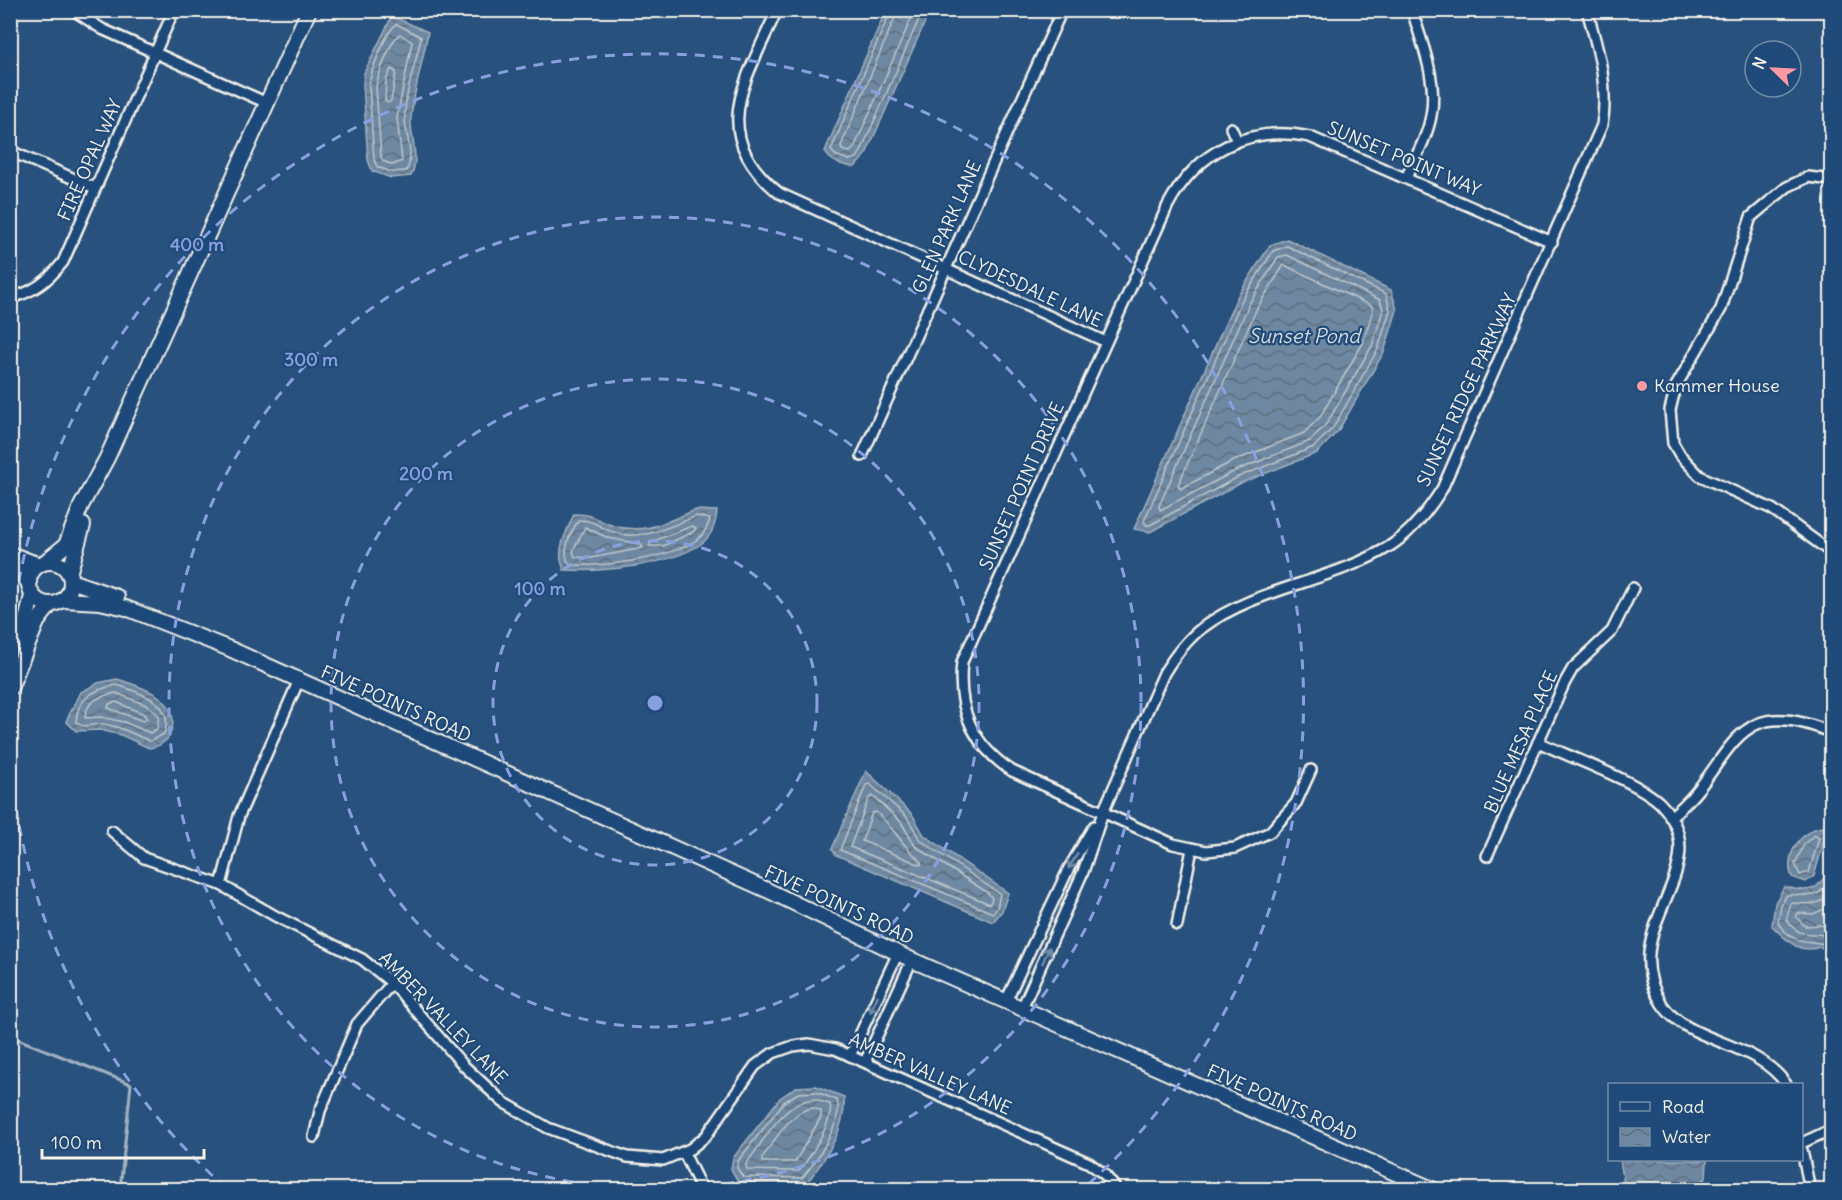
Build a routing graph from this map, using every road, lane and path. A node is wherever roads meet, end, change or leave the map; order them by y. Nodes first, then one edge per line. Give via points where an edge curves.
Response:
1 (74, 10) edge
2 (174, 10) edge
3 (309, 10) edge
4 (777, 10) edge
5 (1062, 10) edge
6 (1412, 10) edge
7 (1587, 10) edge
8 (156, 53) junction
9 (267, 103) junction
10 (1232, 128) dead end
11 (1237, 141) junction
12 (10, 151) edge
13 (1406, 178) junction
14 (1832, 180) edge
15 (95, 188) junction
16 (1552, 242) junction
17 (946, 269) junction
18 (10, 298) edge
19 (1106, 342) junction
20 (862, 456) dead end
21 (107, 458) junction
22 (1832, 553) edge
23 (10, 554) edge
24 (42, 564) junction
25 (10, 565) edge
26 (70, 577) junction
27 (1633, 588) dead end
28 (30, 589) junction
29 (57, 602) junction
30 (230, 649) junction
31 (10, 670) edge
32 (299, 680) junction
33 (10, 688) edge
34 (1832, 733) edge
35 (1538, 742) junction
36 (1311, 770) dead end
37 (1103, 812) junction
38 (1670, 817) junction
39 (112, 831) dead end
40 (1192, 849) junction
41 (1487, 856) dead end
42 (221, 885) junction
43 (1177, 925) dead end
44 (897, 953) junction
45 (912, 960) junction
46 (392, 983) junction
47 (1006, 1001) junction
48 (1022, 1008) junction
49 (850, 1056) junction
50 (865, 1062) junction
51 (1785, 1083) edge
52 (1832, 1129) edge
53 (314, 1137) dead end
54 (1803, 1143) edge
55 (684, 1153) junction
56 (1803, 1155) edge
57 (702, 1190) edge
58 (1117, 1190) edge
59 (1434, 1190) edge
60 (1810, 1190) edge

1 - 8 street via 102,29
2 - 8 street, FIRE OPAL WAY
3 - 9 street
4 - 17 street, CLYDESDALE LANE via 737,109 743,152 759,176 779,193
5 - 17 street, GLEN PARK LANE
6 - 13 street via 1431,75 1433,101 1427,131
7 - 16 street, SUNSET RIDGE PARKWAY via 1605,71 1606,106 1595,146
8 - 9 street
8 - 15 street, FIRE OPAL WAY
9 - 21 street
10 - 11 street
11 - 13 street, SUNSET POINT WAY via 1279,133 1310,137
11 - 19 street, SUNSET POINT DRIVE via 1203,160 1178,186
12 - 15 street
13 - 16 street, SUNSET POINT WAY
14 - 22 street via 1808,177 1787,188 1751,218 1721,309 1676,386 1670,410 1673,443 1700,476 1772,509
15 - 18 street, FIRE OPAL WAY via 63,262 50,279 36,289
16 - 37 street, SUNSET RIDGE PARKWAY via 1442,489 1422,518 1389,546 1233,609 1201,628 1164,673
17 - 19 street, CLYDESDALE LANE
17 - 20 street, GLEN PARK LANE
19 - 37 street, SUNSET POINT DRIVE via 967,648 960,677 968,723 985,750 1012,771
21 - 24 street via 81,506 66,545
21 - 26 street via 80,533
23 - 24 street
24 - 26 street via 59,564
24 - 28 street via 33,569
25 - 28 street via 20,570
26 - 29 street via 71,588
26 - 30 street via 97,592 162,611
27 - 35 street, BLUE MESA PLACE via 1612,631 1573,668
28 - 29 street via 37,601
28 - 31 street via 30,612
29 - 30 street via 100,602 126,608
29 - 33 street via 37,622
30 - 32 street, FIVE POINTS ROAD
32 - 42 street via 239,816
32 - 44 street, FIVE POINTS ROAD via 767,890
34 - 38 street via 1792,719 1776,719 1746,730 1723,752 1687,804
35 - 38 street via 1642,790 1660,803
35 - 41 street, BLUE MESA PLACE
36 - 40 street, SUNSET POINT DRIVE via 1296,803 1270,832 1235,848
37 - 40 street, SUNSET POINT DRIVE
37 -> 47 street, SUNSET RIDGE PARKWAY via 1068,868
48 -> 37 street, SUNSET RIDGE PARKWAY via 1083,872
38 - 51 street via 1679,840 1680,861 1648,952 1648,971 1654,989 1675,1017 1763,1060
39 - 42 street, AMBER VALLEY LANE via 144,858
40 - 43 street
42 - 46 street, AMBER VALLEY LANE via 351,952
44 - 45 street, FIVE POINTS ROAD
44 -> 49 street
45 - 47 street, FIVE POINTS ROAD
45 - 50 street
46 - 53 street via 357,1024 320,1111
46 - 55 street, AMBER VALLEY LANE via 477,1080 525,1116 556,1132 636,1159 663,1160
47 - 48 street, FIVE POINTS ROAD
48 - 59 street, FIVE POINTS ROAD
49 - 50 street, AMBER VALLEY LANE
49 - 55 street, AMBER VALLEY LANE via 809,1044 769,1054 747,1077 706,1136
50 - 58 street, AMBER VALLEY LANE via 1089,1163
52 - 54 street
55 - 57 street
56 - 60 street

